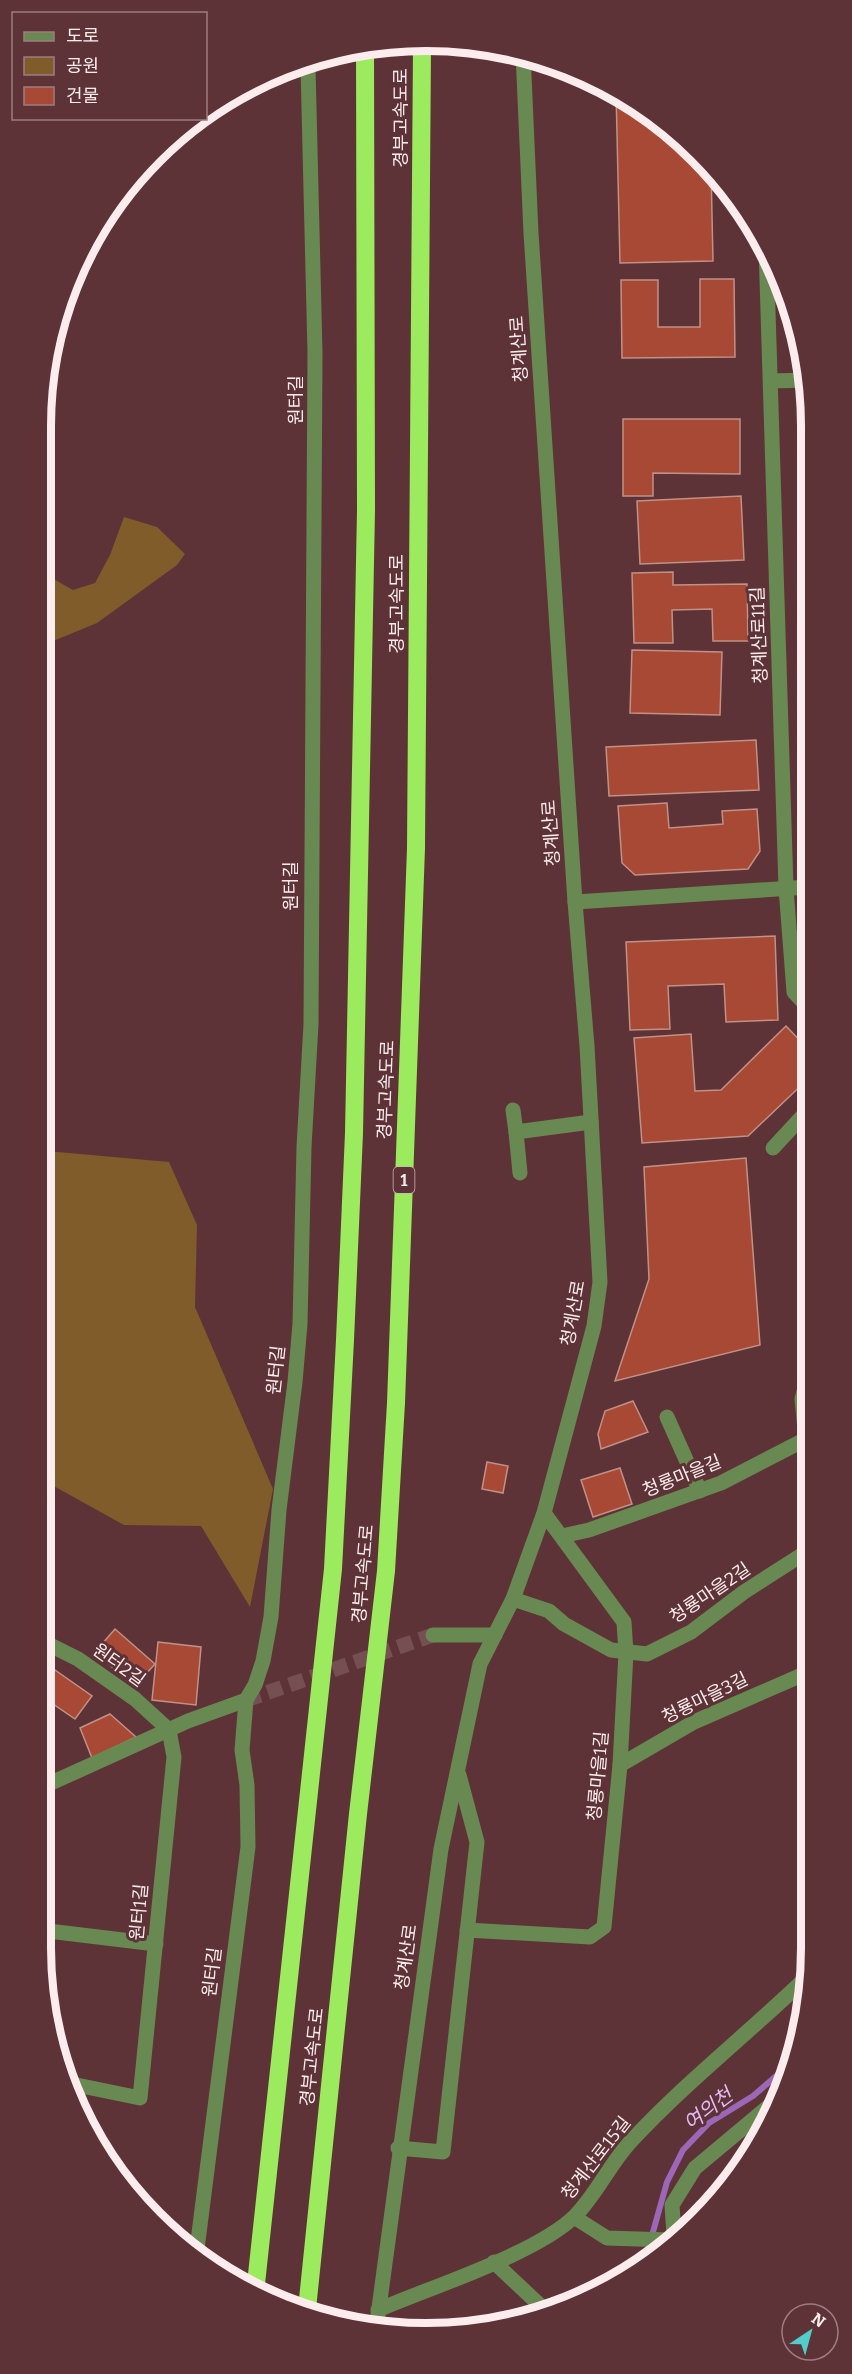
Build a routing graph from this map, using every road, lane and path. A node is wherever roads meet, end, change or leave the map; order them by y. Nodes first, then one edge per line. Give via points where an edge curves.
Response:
1 (422, 51) edge
2 (365, 56) edge
3 (523, 64) edge
4 (308, 70) edge
5 (767, 271) edge
6 (798, 380) edge
7 (771, 381) junction
8 (801, 887) edge
9 (786, 888) junction
10 (575, 902) junction
11 (801, 999) edge
12 (513, 1110) dead end
13 (801, 1118) edge
14 (591, 1122) junction
15 (516, 1132) junction
16 (773, 1148) dead end
17 (520, 1173) dead end
18 (667, 1417) dead end
19 (801, 1442) edge
20 (700, 1491) junction
21 (544, 1513) junction
22 (562, 1536) junction
23 (801, 1555) edge
24 (513, 1599) junction
25 (433, 1635) tunnel mouth
26 (495, 1635) junction
27 (51, 1646) edge
28 (626, 1653) junction
29 (801, 1675) edge
30 (246, 1700) junction
31 (169, 1730) junction
32 (620, 1765) junction
33 (458, 1771) junction
34 (51, 1783) edge
35 (467, 1930) junction
36 (51, 1931) edge
37 (156, 1944) junction
38 (799, 1985) edge
39 (77, 2085) edge
40 (763, 2111) edge
41 (398, 2148) junction
42 (574, 2217) junction
43 (674, 2229) edge
44 (661, 2240) edge
45 (196, 2245) edge
46 (494, 2262) junction
47 (256, 2282) edge
48 (309, 2304) edge
49 (540, 2305) edge
50 (378, 2310) junction
51 (377, 2320) edge

1 - 48 highway, 경부고속도로 / 1 via 416,848 396,1403 386,1571
2 - 47 highway, 경부고속도로 via 365,534 354,1133 345,1340 333,1569
3 - 10 street, 청계산로
4 - 30 street, 원터길 via 315,566 311,663 311,1024 300,1324 271,1617 263,1661
5 - 7 street, 청계산로11길
6 - 7 street
7 - 9 street, 청계산로11길
8 - 9 street
9 - 10 street
9 - 11 street, 청계산로11길 via 794,992
10 - 14 street, 청계산로
12 - 15 street
13 - 16 street
14 - 15 street
14 - 21 street, 청계산로 via 600,1282 594,1326
15 - 17 street
18 - 20 street
19 - 20 street, 청룡마을길
20 - 22 street, 청룡마을길
21 - 22 street, 청룡마을1길
21 - 24 street, 청계산로
22 - 28 street, 청룡마을1길 via 624,1622
23 - 28 street, 청룡마을2길 via 691,1632 647,1654
24 - 26 street, 청계산로
24 - 28 street via 549,1611 564,1624 611,1650
25 - 26 street
26 - 33 street, 청계산로 via 480,1664
27 - 31 street, 원터2길 via 78,1659 135,1699
28 - 32 street, 청룡마을1길
29 - 32 street, 청룡마을3길 via 694,1722
30 - 31 street
30 - 45 street, 원터길 via 242,1750 248,1846
31 - 34 street
31 - 37 street, 원터1길 via 174,1757
32 - 35 street, 청룡마을1길 via 604,1927 590,1937
33 - 35 street via 477,1842
33 - 41 street, 청계산로 via 441,1849
35 - 41 street via 443,2152
36 - 37 street
37 - 39 street, 원터1길 via 140,2098
38 - 42 street, 청계산로15길 via 689,2081 630,2143
40 - 43 street via 695,2168 672,2205
41 - 50 street, 청계산로
42 - 44 street via 607,2238
42 - 46 street, 청계산로15길 via 540,2240
46 - 49 street
46 - 50 street, 청계산로15길
50 - 51 street, 청계산로

